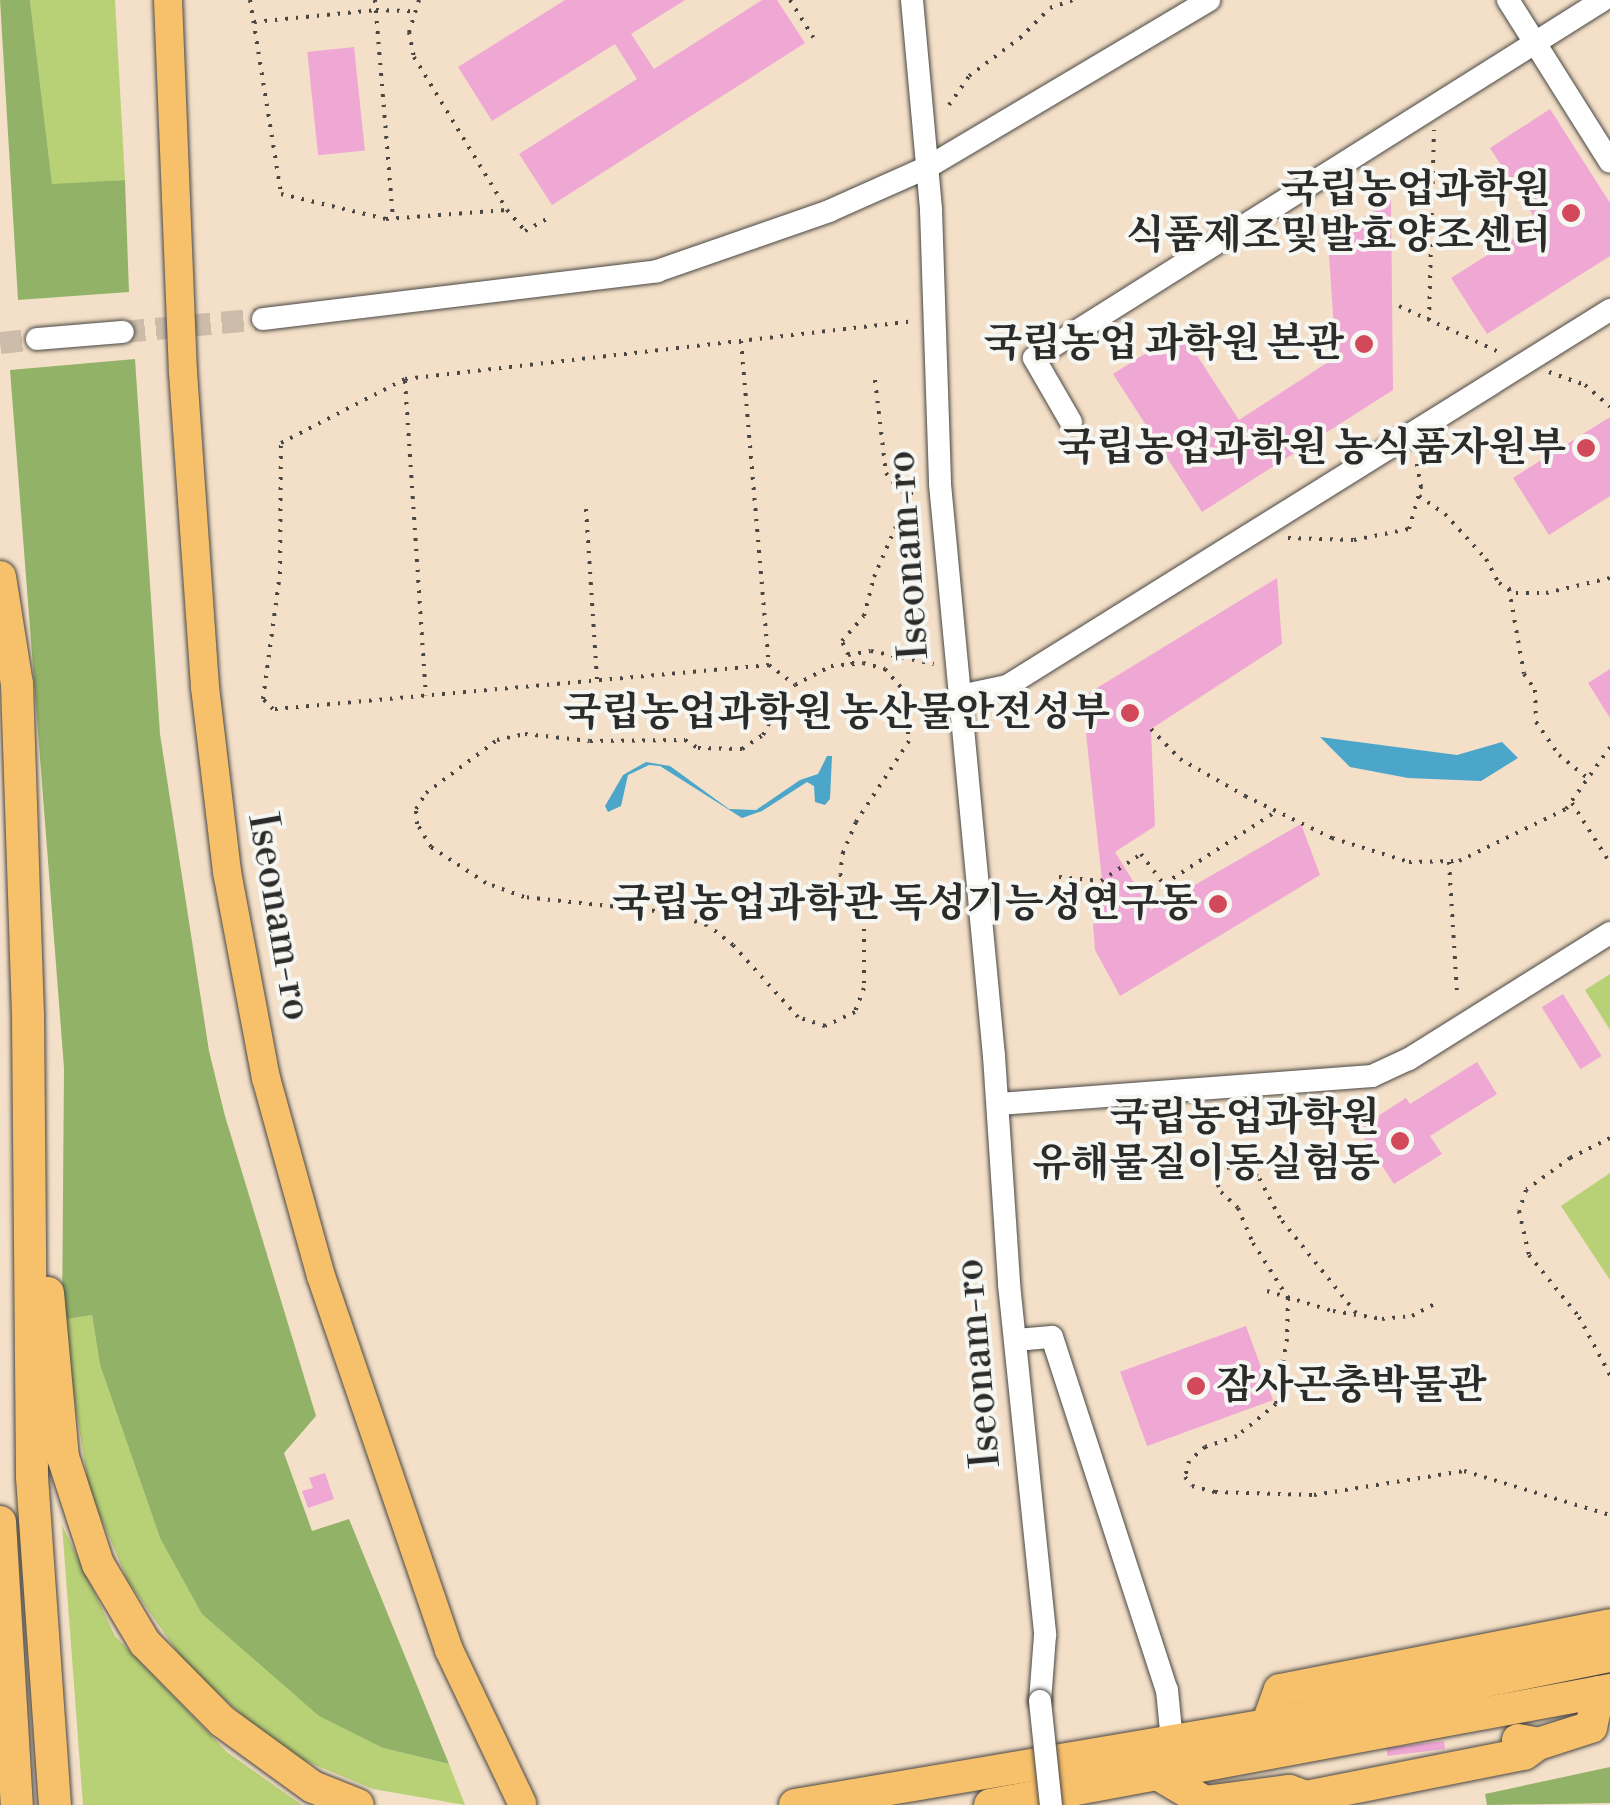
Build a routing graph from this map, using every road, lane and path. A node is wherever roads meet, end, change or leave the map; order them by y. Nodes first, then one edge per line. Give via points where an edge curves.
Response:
1 (168, 0) edge
2 (250, 0) edge
3 (375, 0) edge
4 (419, 0) edge
5 (790, 0) edge
6 (912, 0) edge
7 (1073, 0) edge
8 (1209, 0) edge
9 (1508, 0) edge
10 (1602, 0) edge
11 (376, 10) junction
12 (413, 11) junction
13 (254, 22) junction
14 (814, 37) dead end
15 (1535, 43) junction
16 (949, 105) dead end
17 (1435, 106) junction
18 (1610, 162) edge
19 (928, 167) junction
20 (508, 210) junction
21 (552, 216) dead end
22 (393, 218) junction
23 (1399, 306) dead end
24 (1610, 310) edge
25 (263, 319) tunnel mouth
26 (934, 319) junction
27 (1429, 320) junction
28 (123, 332) tunnel mouth
29 (38, 340) tunnel mouth
30 (741, 341) junction
31 (1525, 364) junction
32 (405, 378) junction
33 (875, 380) dead end
34 (1610, 406) edge
35 (1071, 422) dead end
36 (1412, 433) junction
37 (1418, 496) junction
38 (942, 498) junction
39 (586, 510) dead end
40 (915, 511) dead end
41 (1247, 537) junction
42 (0, 577) edge
43 (1610, 578) edge
44 (1509, 589) junction
45 (848, 655) junction
46 (852, 664) junction
47 (934, 664) dead end
48 (769, 665) junction
49 (597, 680) junction
50 (794, 685) junction
51 (426, 696) junction
52 (960, 696) junction
53 (1150, 729) dead end
54 (1610, 747) edge
55 (1590, 780) junction
56 (1572, 803) junction
57 (1276, 811) junction
58 (1449, 862) junction
59 (1610, 863) edge
60 (1059, 877) dead end
61 (1610, 932) edge
62 (1457, 994) dead end
63 (998, 1104) junction
64 (1610, 1138) edge
65 (26, 1214) junction
66 (1267, 1291) dead end
67 (1288, 1298) junction
68 (1435, 1304) dead end
69 (1356, 1313) junction
70 (1016, 1340) junction
71 (1610, 1375) edge
72 (1610, 1516) edge
73 (0, 1522) edge
74 (1610, 1624) edge
75 (1610, 1640) edge
76 (1610, 1656) edge
77 (1598, 1692) edge
78 (1270, 1716) junction
79 (1172, 1741) junction
80 (1173, 1774) junction
81 (522, 1803) edge
82 (18, 1805) edge
83 (55, 1805) edge
84 (358, 1805) edge
85 (795, 1805) edge
86 (990, 1805) edge
87 (1050, 1805) edge

1 - 81 main road, Iseonam-ro via 204,686 227,872 266,1078 320,1276 448,1650
2 - 13 path
3 - 11 path
4 - 12 path
5 - 14 path
6 - 19 lane, Iseonam-ro
7 - 16 path via 1050,8 969,76
8 - 19 lane
9 - 15 lane
10 - 15 lane
11 - 12 path
11 - 13 path
11 - 22 path
12 - 20 path via 414,57
13 - 22 path via 281,194
15 - 17 lane
15 - 18 lane
17 - 27 path
17 - 35 lane via 1034,358
19 - 25 lane via 657,271
19 - 26 lane, Iseonam-ro
20 - 21 path via 525,231
20 - 22 path
23 - 27 path
24 - 31 lane
26 - 30 path
26 - 38 lane, Iseonam-ro
27 - 31 path
28 - 29 lane
30 - 32 path
30 - 48 path
31 - 34 path via 1585,386
31 - 36 lane
32 - 51 path
32 - 51 path via 281,443 280,574 264,698 272,709
33 - 38 path via 886,473 900,492
36 - 37 path
36 - 41 lane
37 - 41 path via 1409,529 1354,540
37 - 44 path via 1445,514
38 - 52 lane, Iseonam-ro
39 - 49 path
40 - 45 path via 897,524 864,616 842,641
41 - 52 lane via 1007,686
42 - 65 highway via 16,684 28,1016
43 - 44 path via 1546,593
44 - 55 path via 1521,661 1535,690 1536,722 1552,747
45 - 46 path
45 - 47 path via 870,650
46 - 50 path
46 - 50 path via 885,669 902,690 908,741 842,852 840,874 864,918 864,988 854,1012 825,1026 798,1017 734,945 706,925 665,912 524,897 486,883 431,847 417,824 416,809 426,794 497,740 525,734 742,748 763,734
48 - 49 path
48 - 50 path
49 - 51 path
52 - 63 lane, Iseonam-ro
53 - 57 path via 1180,759
54 - 55 path
55 - 56 path
56 - 58 path
56 - 59 path
57 - 58 path via 1332,838 1409,862
57 - 60 path via 1164,884 1142,854 1101,881
58 - 62 path
61 - 63 lane via 1372,1076
63 - 70 lane, Iseonam-ro
64 - 71 path via 1526,1190 1519,1211 1530,1254 1579,1317
65 - 83 highway via 32,1477
65 - 84 highway via 41,1216 63,1457 98,1564 145,1643 222,1721 313,1787
66 - 67 path
67 - 69 path
67 - 69 path via 1252,1244 1238,1208 1221,1192 1214,1175 1222,1168 1258,1176 1280,1218
67 - 72 path via 1276,1404 1189,1461 1184,1476 1192,1486 1314,1495 1464,1471
68 - 69 path via 1412,1316
70 - 79 lane via 1052,1337 1167,1690
70 - 87 lane, Iseonam-ro, bridge via 1045,1635 1040,1701
73 - 82 highway
74 - 78 highway via 1280,1690
75 - 78 highway
76 - 78 highway
77 - 80 highway via 1562,1716 1542,1720 1201,1785
77 - 80 highway via 1591,1727 1538,1744 1525,1739 1304,1782 1290,1791 1205,1802
78 - 79 highway
79 - 85 highway
80 - 86 highway

